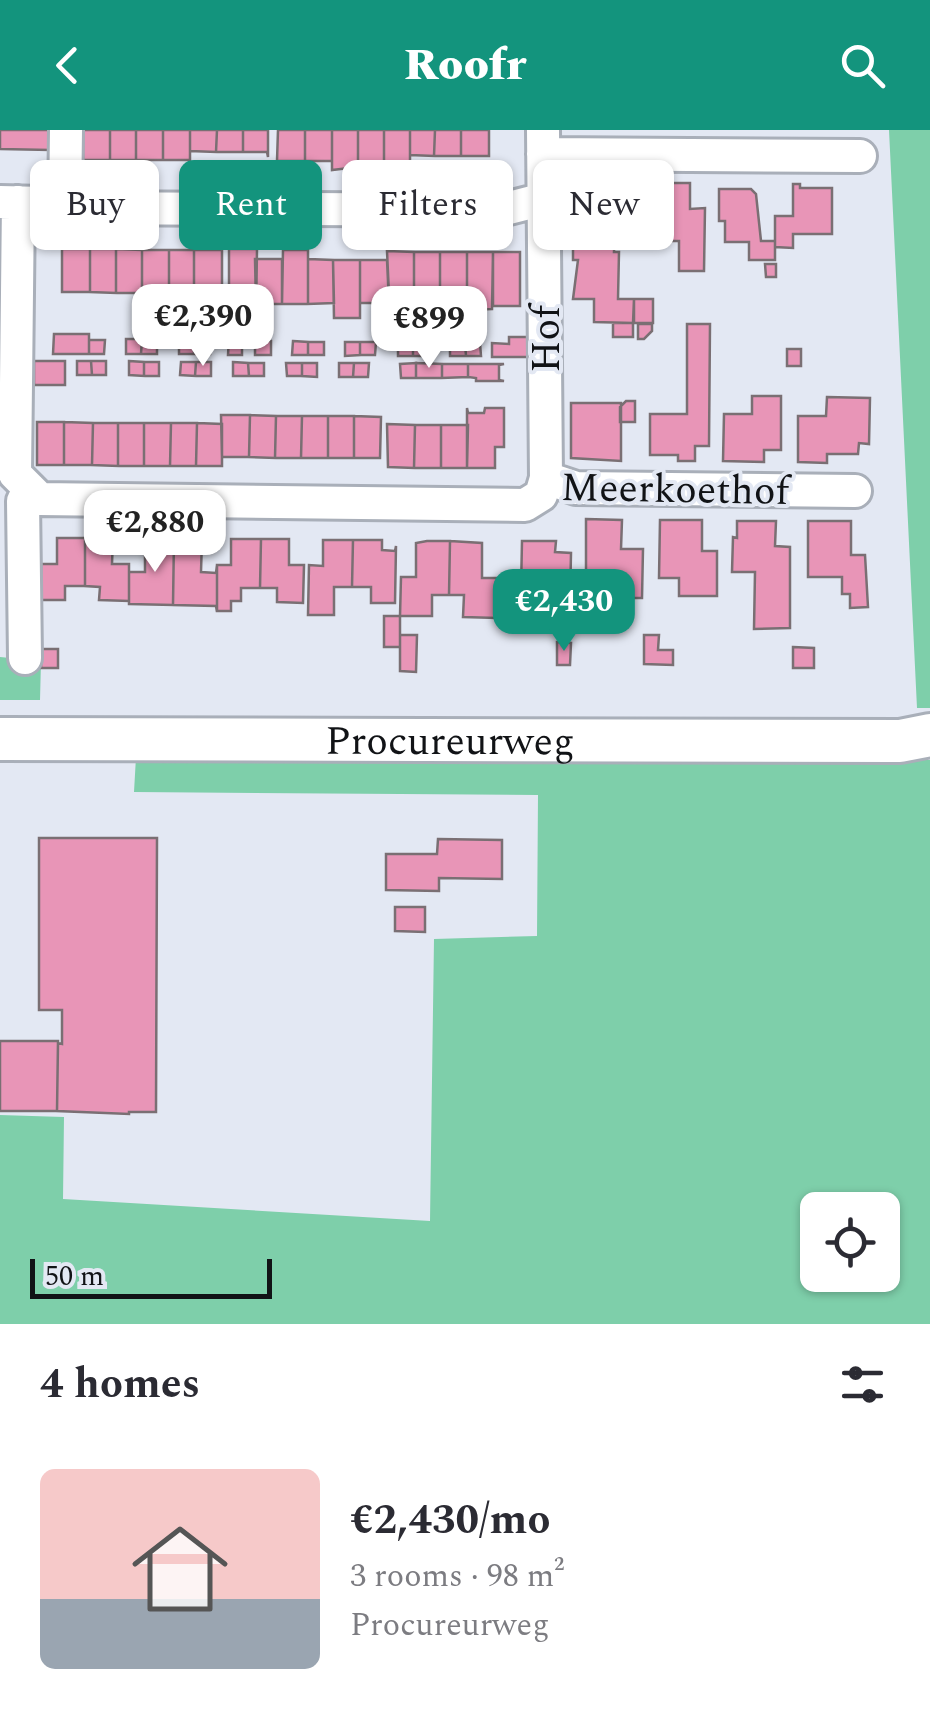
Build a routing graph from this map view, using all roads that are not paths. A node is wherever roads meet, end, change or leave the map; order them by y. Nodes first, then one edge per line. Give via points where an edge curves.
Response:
1 (66, 130) edge
2 (543, 142) edge
3 (860, 156) dead end
4 (66, 160) edge
5 (9, 202) edge
6 (533, 202) edge
7 (159, 208) edge
8 (544, 250) edge
9 (546, 478) junction
10 (30, 489) junction
11 (855, 491) dead end
12 (25, 658) dead end
13 (0, 739) edge
14 (920, 742) edge

1 - 4 street
2 - 3 street
5 - 10 street via 15,474
6 - 7 street via 501,210
8 - 9 street, Hof
9 - 10 street, Meerkoethof via 541,495 526,505 40,499
9 - 11 street, Meerkoethof via 576,488
10 - 12 street via 24,501
13 - 14 main road, Procureurweg

